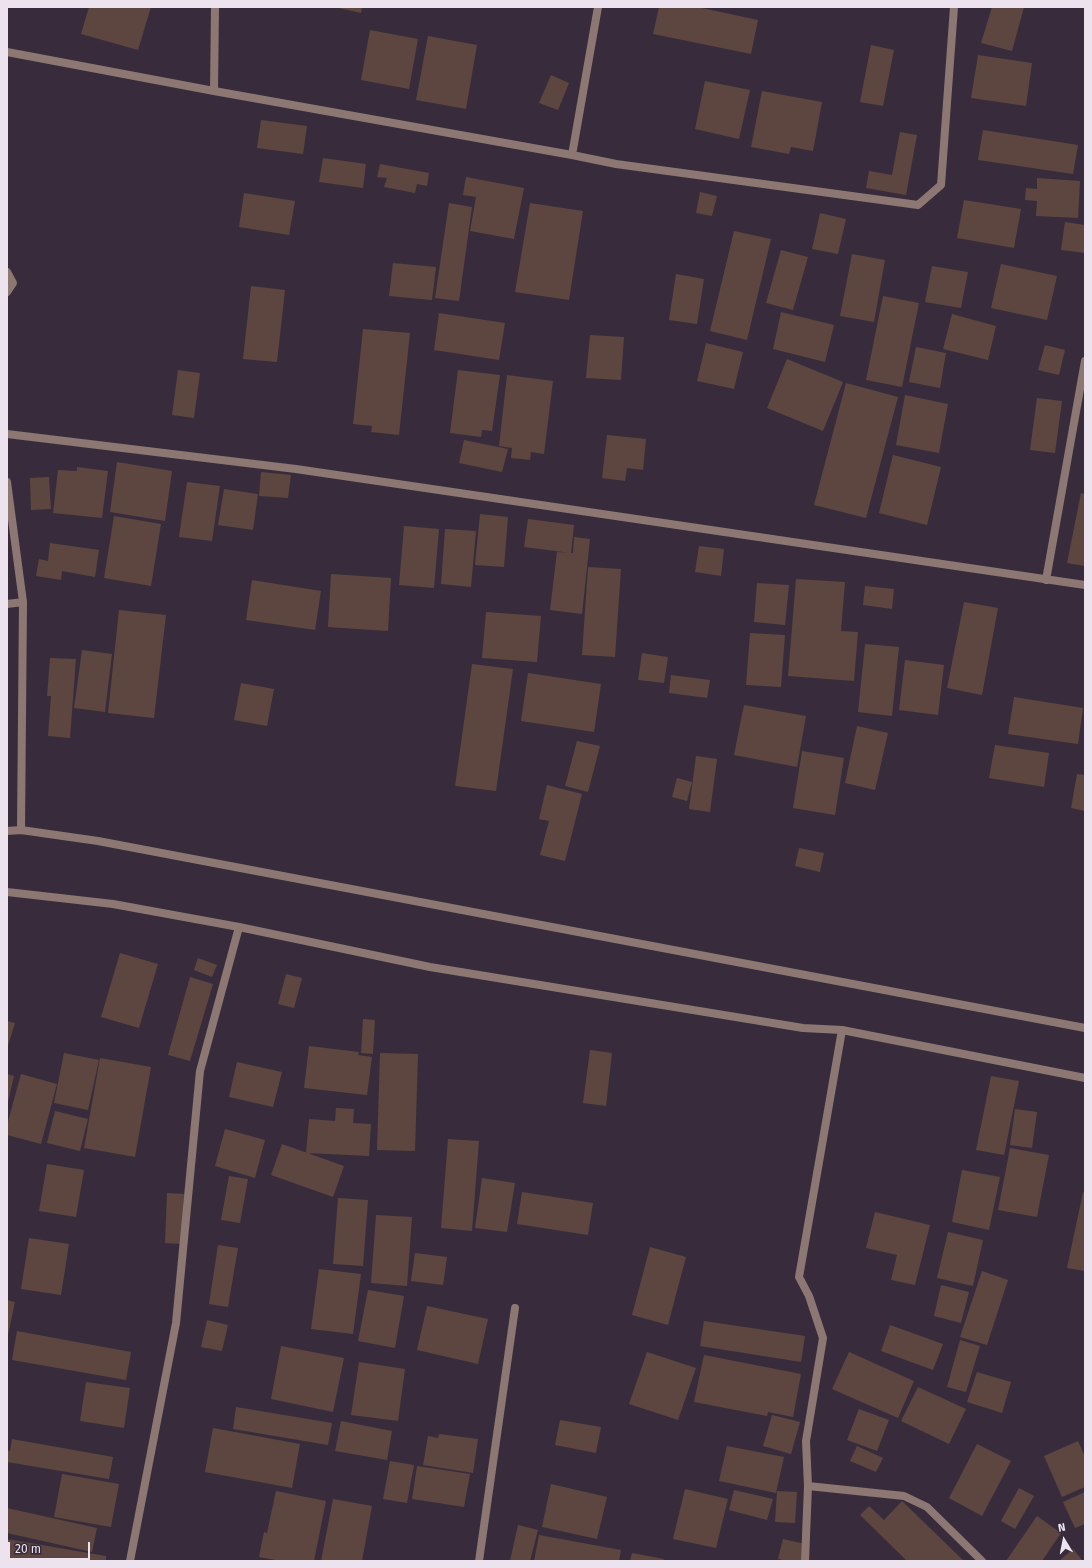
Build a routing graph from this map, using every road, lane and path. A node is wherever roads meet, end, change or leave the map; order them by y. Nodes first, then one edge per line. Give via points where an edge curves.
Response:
1 (215, 7) edge
2 (598, 7) edge
3 (954, 7) edge
4 (7, 52) edge
5 (214, 91) junction
6 (572, 155) junction
7 (7, 272) edge
8 (10, 284) edge
9 (7, 292) edge
10 (1085, 361) edge
11 (7, 434) edge
12 (7, 482) edge
13 (1046, 580) junction
14 (1085, 585) edge
15 (23, 602) junction
16 (7, 604) edge
17 (21, 830) junction
18 (7, 831) edge
19 (7, 892) edge
20 (239, 927) junction
21 (1085, 1028) edge
22 (842, 1030) junction
23 (1085, 1078) edge
24 (515, 1308) dead end
25 (808, 1486) junction
26 (130, 1561) edge
27 (479, 1561) edge
28 (805, 1561) edge
29 (982, 1561) edge

1 - 5 street
2 - 6 street
3 - 6 street via 941,185 918,205 616,164
4 - 5 street
5 - 6 street
7 - 8 street
8 - 9 street
10 - 13 street
11 - 13 street via 296,469
12 - 15 street
13 - 14 street
15 - 16 street
15 - 17 street
17 - 18 street
17 - 21 street via 98,842
19 - 20 street via 113,904
20 - 22 street via 430,967 803,1028
20 - 26 street via 200,1071 176,1323
22 - 23 street
22 - 25 street via 799,1277 809,1296 823,1338 806,1441
24 - 27 street
25 - 28 street
25 - 29 street via 904,1496 928,1507

